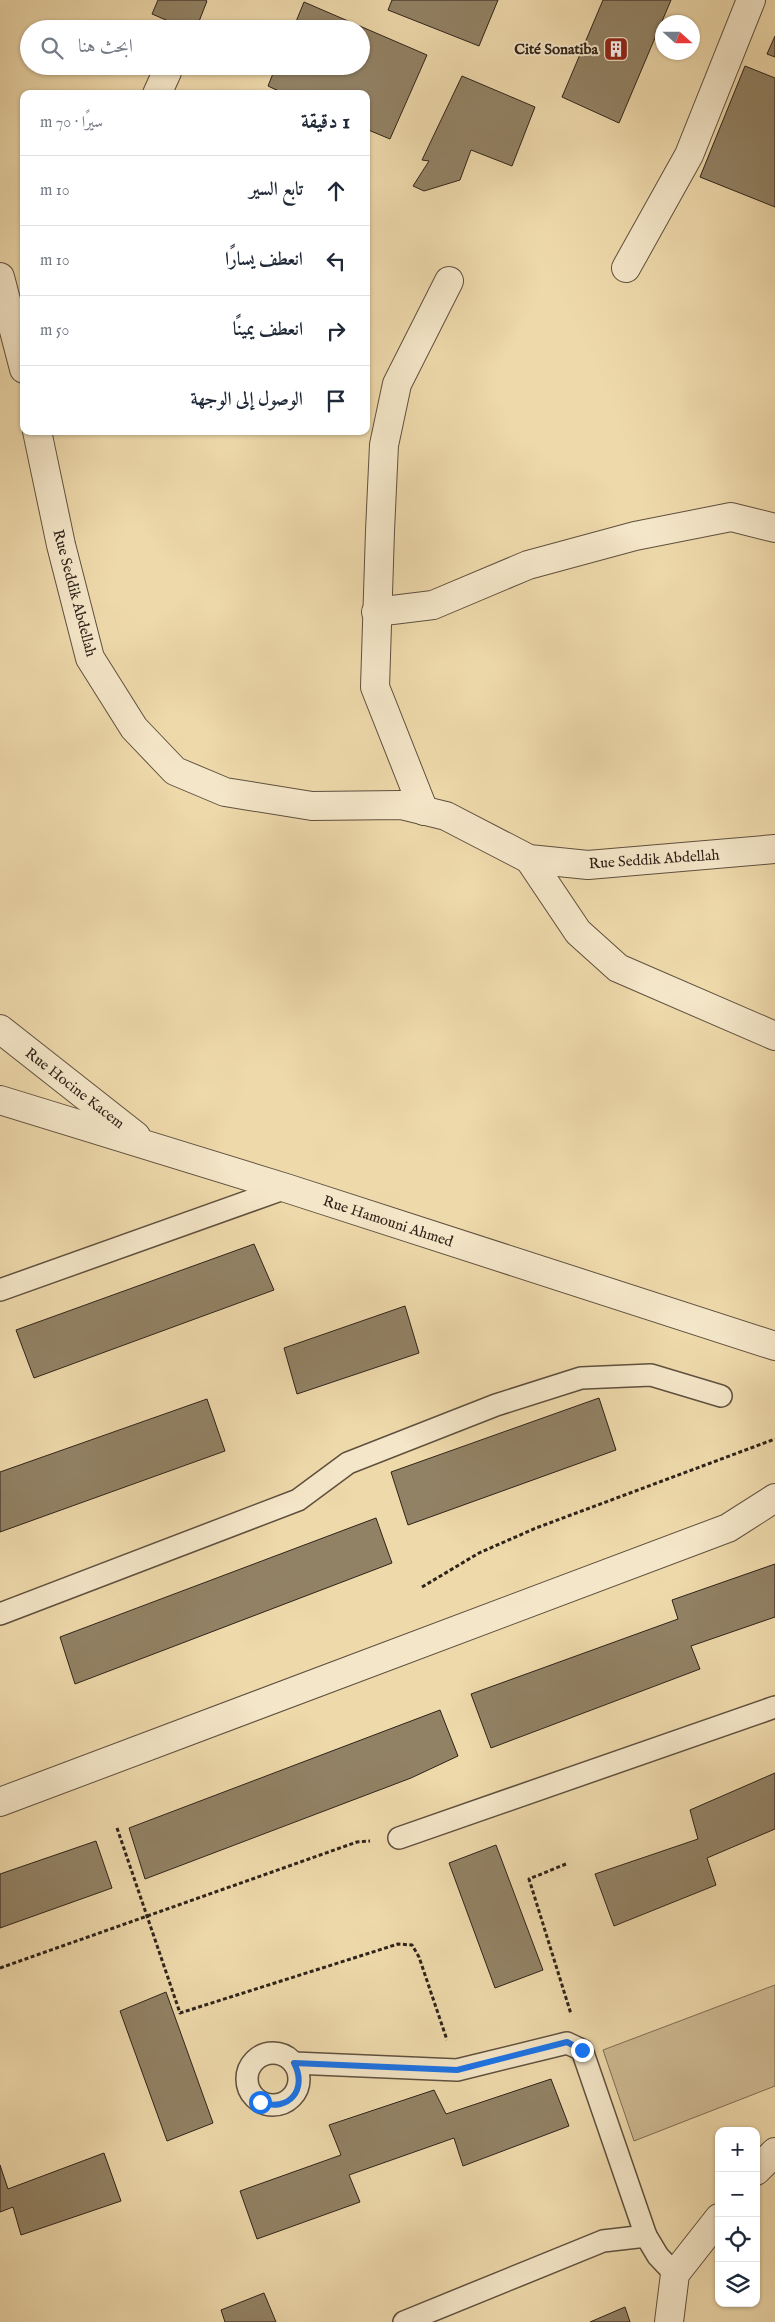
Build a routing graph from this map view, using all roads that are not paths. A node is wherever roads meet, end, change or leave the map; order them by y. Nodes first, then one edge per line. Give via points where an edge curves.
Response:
1 (751, 0) edge
2 (626, 268) dead end
3 (0, 277) edge
4 (449, 282) dead end
5 (20, 354) edge
6 (38, 435) edge
7 (775, 528) edge
8 (376, 612) junction
9 (424, 811) junction
10 (775, 849) edge
11 (529, 859) junction
12 (0, 1029) edge
13 (775, 1036) edge
14 (0, 1100) edge
15 (150, 1147) junction
16 (286, 1188) junction
17 (0, 1290) edge
18 (775, 1346) edge
19 (721, 1396) dead end
20 (775, 1498) edge
21 (0, 1614) edge
22 (775, 1707) edge
23 (0, 1802) edge
24 (399, 1838) road end
25 (294, 2063) dead end
26 (775, 2152) edge
27 (760, 2167) edge
28 (715, 2223) edge
29 (646, 2236) junction
30 (675, 2274) junction
31 (404, 2322) edge
32 (668, 2322) edge

1 - 2 street via 689,155
3 - 5 street
4 - 8 street via 397,384 384,445
6 - 9 street, Rue Seddik Abdellah via 61,546 90,658 134,728 175,771 226,792 312,806 401,805
7 - 8 street via 731,517 635,536 528,565 433,606
8 - 9 street via 375,687
9 - 11 street, Rue Seddik Abdellah via 446,816
10 - 11 street, Rue Seddik Abdellah via 588,865
11 - 13 street via 578,932 618,968
12 - 15 street, Rue Hocine Kacem
14 - 15 street, Rue Hamouni Ahmed
15 - 16 street, Rue Hamouni Ahmed
16 - 17 lane
16 - 18 street, Rue Hamouni Ahmed
19 - 21 lane via 650,1375 581,1378 496,1405 357,1460 298,1500
20 - 23 street via 728,1528
22 - 24 lane
25 - 29 lane via 457,2070 567,2042 582,2050
26 - 27 street
28 - 30 street
29 - 30 lane via 658,2256
29 - 31 lane via 603,2241
30 - 32 street

